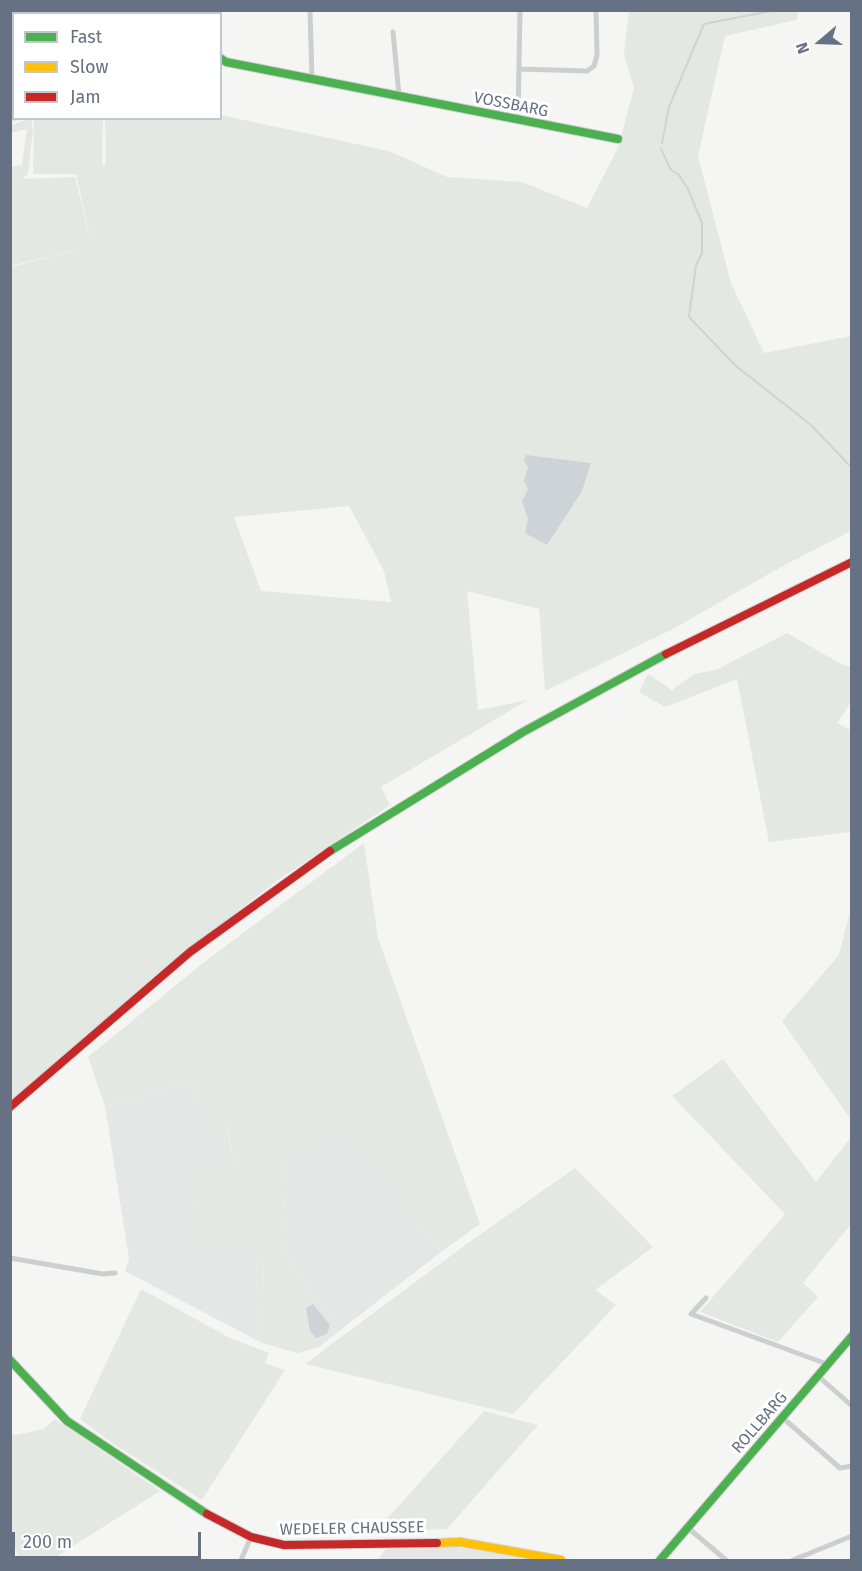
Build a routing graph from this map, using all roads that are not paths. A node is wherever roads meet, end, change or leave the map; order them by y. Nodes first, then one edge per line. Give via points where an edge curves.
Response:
1 (310, 10) edge
2 (520, 10) edge
3 (596, 10) edge
4 (393, 32) dead end
5 (222, 59) edge
6 (519, 69) junction
7 (312, 79) junction
8 (399, 95) junction
9 (518, 120) junction
10 (618, 139) dead end
11 (852, 562) edge
12 (10, 1107) edge
13 (10, 1258) edge
14 (115, 1273) dead end
15 (706, 1298) dead end
16 (852, 1336) edge
17 (10, 1359) edge
18 (827, 1364) junction
19 (818, 1376) junction
20 (852, 1406) edge
21 (783, 1418) junction
22 (852, 1466) edge
23 (687, 1527) junction
24 (852, 1536) edge
25 (251, 1537) junction
26 (241, 1560) edge
27 (561, 1560) edge
28 (660, 1560) edge
29 (726, 1560) edge
30 (794, 1560) edge

1 - 7 street
2 - 6 street
3 - 6 street via 594,66 586,71
4 - 8 street
5 - 7 main road, VOSSBARG
6 - 9 street
7 - 8 main road, VOSSBARG
8 - 9 main road, VOSSBARG
9 - 10 main road, VOSSBARG
11 - 12 main road via 646,664 523,732 351,836 190,952
13 - 14 street
15 - 18 street via 691,1314
16 - 18 main road, ROLLBARG
17 - 25 main road, WEDELER CHAUSSEE via 69,1423 211,1516
18 - 19 main road, ROLLBARG
19 - 20 street
19 - 21 main road, ROLLBARG
21 - 22 street via 840,1468
21 - 23 main road, ROLLBARG
23 - 28 main road, ROLLBARG
23 - 29 street
24 - 30 street
25 - 26 street
25 - 27 main road, WEDELER CHAUSSEE via 303,1546 460,1542

